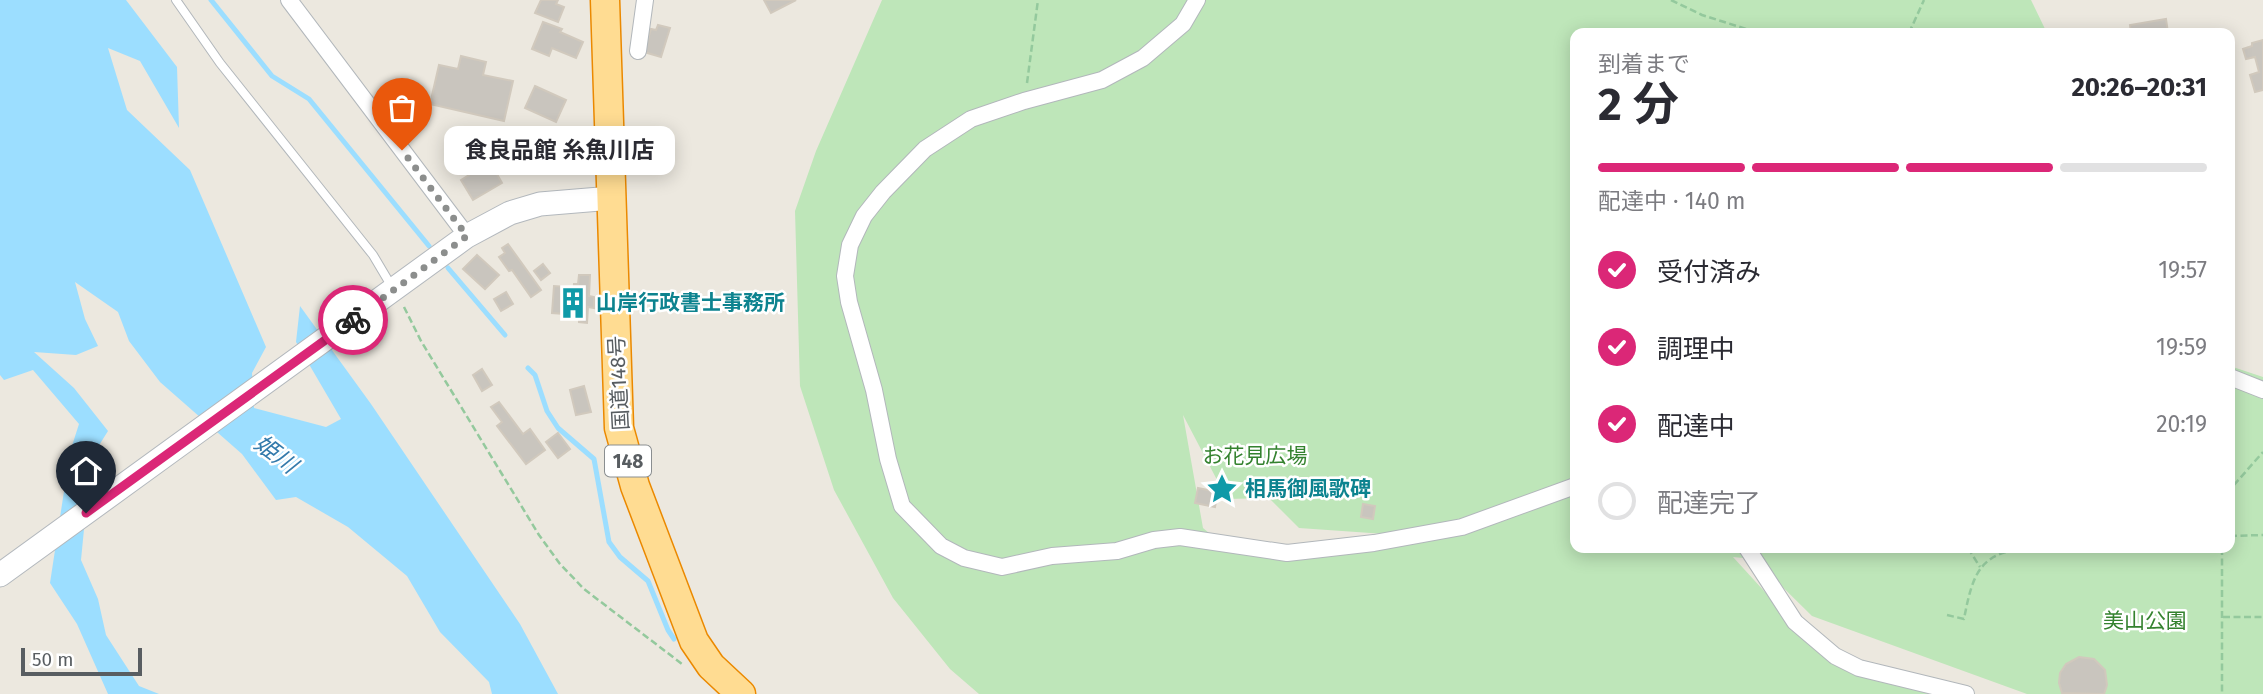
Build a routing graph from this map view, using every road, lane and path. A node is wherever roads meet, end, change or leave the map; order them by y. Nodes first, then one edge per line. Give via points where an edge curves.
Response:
1 (176, 0) edge
2 (289, 0) edge
3 (605, 0) edge
4 (645, 0) edge
5 (1038, 0) edge
6 (1197, 0) edge
7 (1671, 0) edge
8 (1924, 0) edge
9 (1743, 28) edge
10 (1911, 28) edge
11 (638, 51) dead end
12 (1024, 101) junction
13 (612, 198) junction
14 (467, 236) junction
15 (391, 292) junction
16 (2235, 379) edge
17 (2263, 390) edge
18 (2263, 452) edge
19 (2235, 484) edge
20 (1570, 488) edge
21 (2263, 535) edge
22 (2235, 536) edge
23 (1750, 553) edge
24 (1971, 553) edge
25 (2005, 553) edge
26 (2222, 553) edge
27 (1980, 567) junction
28 (0, 575) edge
29 (1947, 615) dead end
30 (2223, 617) junction
31 (2263, 617) edge
32 (688, 669) dead end
33 (741, 694) edge
34 (1966, 694) edge
35 (2222, 694) edge

1 - 15 lane via 220,63 373,255
2 - 14 street
3 - 13 highway, 国道148号 / 148
4 - 11 street
5 - 12 path
6 - 12 street via 1183,24 1143,58 1102,80
7 - 9 path
8 - 10 path
12 - 20 street via 971,118 925,149 864,216 850,245 847,289 902,506 941,546 964,558 1002,567 1180,537 1264,551 1311,552 1462,527
13 - 14 main road via 540,204 510,213
13 - 33 highway, 国道148号 / 148 via 619,428 635,486 694,641 710,666
14 - 15 main road
15 - 28 main road
15 - 32 path via 560,564 584,589
16 - 17 street
18 - 19 path
21 - 22 path
23 - 34 street via 1795,622 1835,656 1859,668
24 - 27 path
25 - 27 path
26 - 30 path
27 - 29 path via 1964,619
30 - 31 path
30 - 35 path

